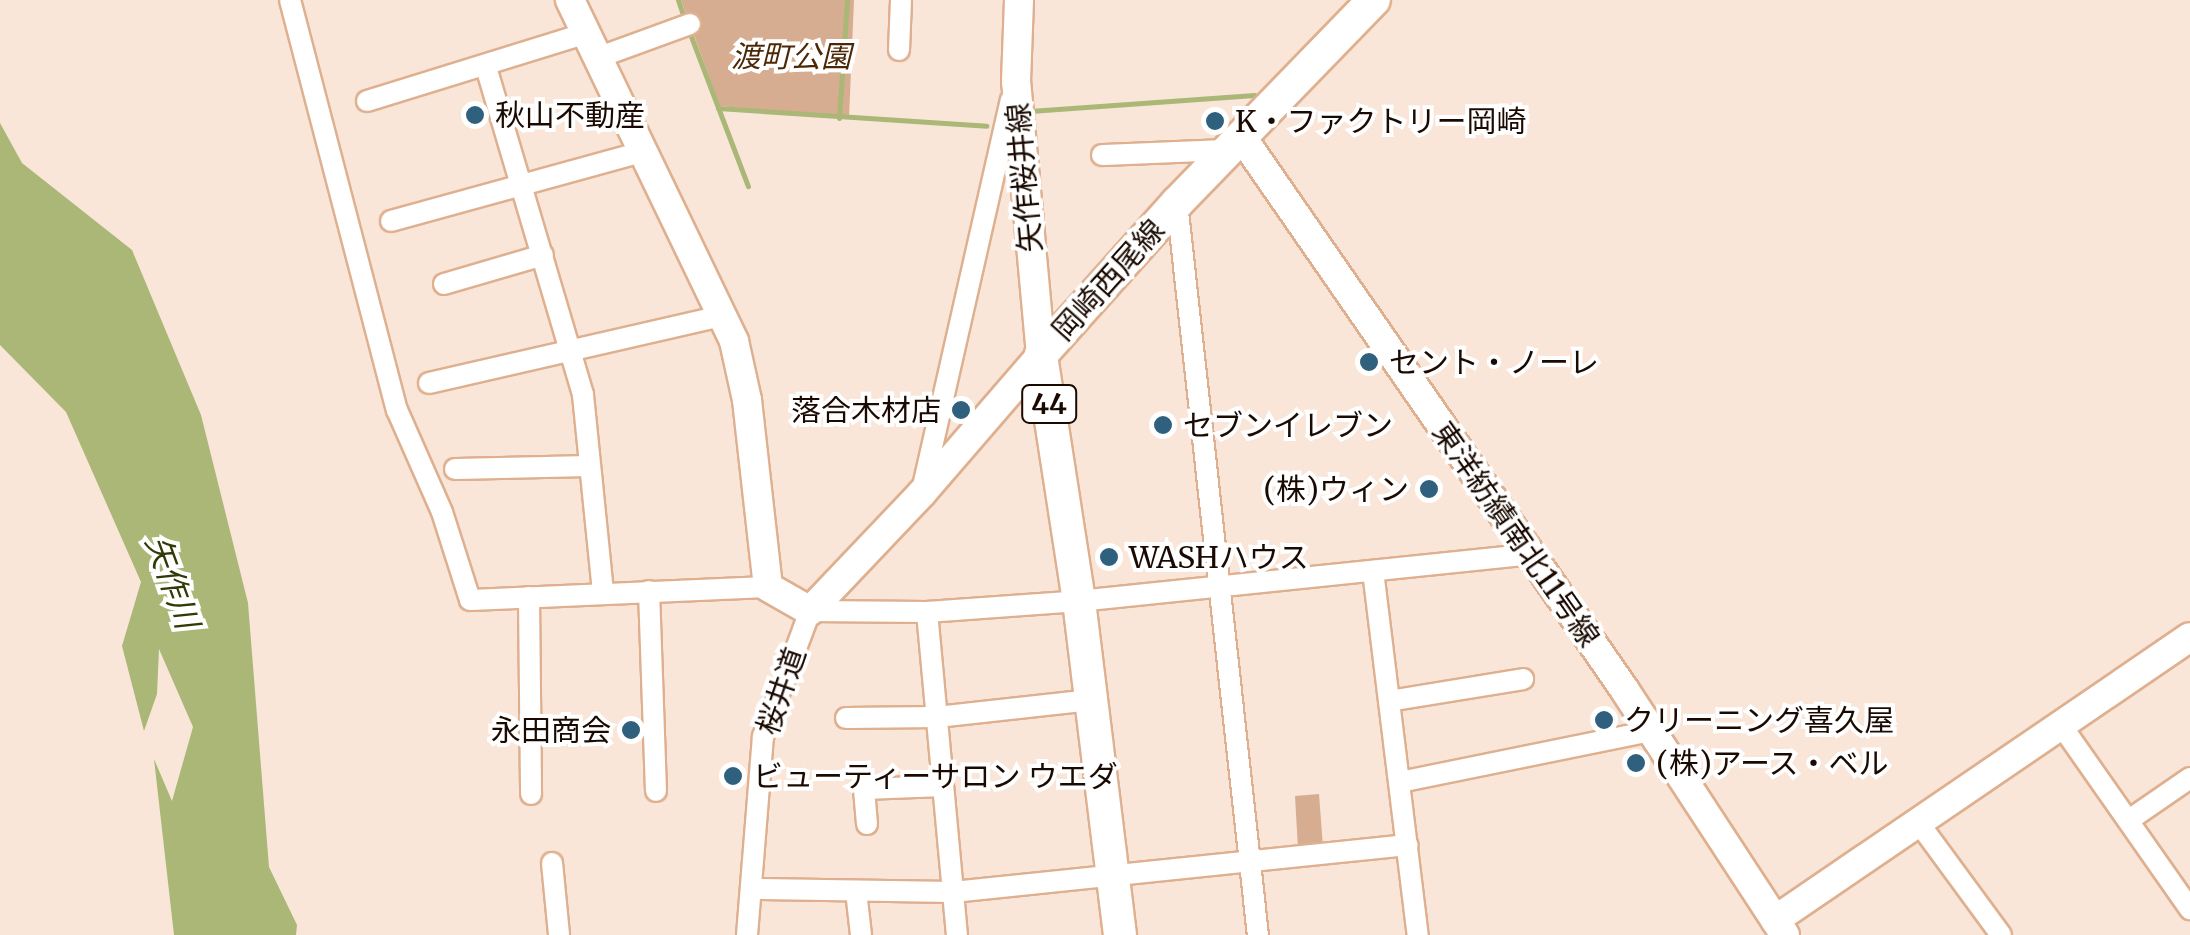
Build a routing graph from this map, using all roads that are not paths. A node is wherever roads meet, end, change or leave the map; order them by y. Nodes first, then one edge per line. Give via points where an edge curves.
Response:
1 (290, 0) edge
2 (570, 0) edge
3 (901, 0) edge
4 (1019, 0) edge
5 (1374, 0) edge
6 (690, 24) dead end
7 (591, 46) junction
8 (899, 50) dead end
9 (486, 67) junction
10 (1016, 82) junction
11 (367, 101) dead end
12 (1234, 143) junction
13 (641, 152) junction
14 (1102, 156) dead end
15 (523, 183) junction
16 (1178, 203) junction
17 (391, 221) dead end
18 (544, 256) junction
19 (444, 284) dead end
20 (722, 316) junction
21 (570, 350) junction
22 (1041, 355) junction
23 (429, 383) dead end
24 (590, 466) junction
25 (455, 469) dead end
26 (922, 493) junction
27 (1530, 554) junction
28 (1373, 572) junction
29 (1217, 585) junction
30 (768, 587) junction
31 (649, 591) junction
32 (603, 593) junction
33 (529, 596) junction
34 (1079, 601) junction
35 (810, 611) junction
36 (927, 612) junction
37 (2190, 637) edge
38 (1523, 679) dead end
39 (1091, 700) junction
40 (1390, 701) junction
41 (936, 716) junction
42 (846, 718) dead end
43 (2061, 725) junction
44 (1651, 731) junction
45 (2190, 778) edge
46 (1400, 782) junction
47 (943, 786) junction
48 (656, 790) dead end
49 (531, 794) dead end
50 (2129, 820) junction
51 (1918, 822) junction
52 (867, 824) dead end
53 (1408, 844) junction
54 (1251, 862) junction
55 (552, 863) dead end
56 (1112, 876) junction
57 (761, 889) dead end
58 (856, 890) junction
59 (952, 892) junction
60 (2190, 909) edge
61 (1773, 930) edge
62 (560, 935) edge
63 (747, 935) edge
64 (861, 935) edge
65 (957, 935) edge
66 (1120, 935) edge
67 (1258, 935) edge
68 (1418, 935) edge
69 (2001, 935) edge

1 - 33 street via 397,410 442,512 470,600
2 - 7 street
3 - 8 street
4 - 10 street, 矢作桜井線
5 - 12 main road, 岡崎西尾線 / 44
6 - 7 street
7 - 9 street
7 - 13 street
9 - 11 street
9 - 15 street
10 - 22 street, 矢作桜井線
10 - 26 street
12 - 14 street
12 - 16 main road, 岡崎西尾線 / 44
12 - 27 street, 東洋紡績南北11号線
13 - 15 street
13 - 20 street
15 - 17 street
15 - 18 street
16 - 22 main road, 岡崎西尾線 / 44
16 - 29 street
18 - 19 street
18 - 21 street
20 - 21 street
20 - 30 street via 747,400
21 - 23 street
21 - 24 street via 583,395
22 - 26 street, 桜井道
22 - 34 main road, 岡崎西尾線 / 44
24 - 25 street
24 - 32 street
26 - 35 street, 桜井道
27 - 28 street
27 - 44 street, 東洋紡績南北11号線
28 - 29 street
28 - 40 street
29 - 34 street
29 - 54 street
30 - 31 street
30 - 35 street
31 - 32 street
31 - 48 street
32 - 33 street
33 - 49 street
34 - 36 street
34 - 39 main road, 岡崎西尾線 / 44
35 - 36 street
35 - 63 street, 桜井道 via 763,737
36 - 41 street
37 - 43 street
38 - 40 street
39 - 41 street
39 - 56 main road, 岡崎西尾線 / 44
40 - 46 street
41 - 42 street
41 - 47 street
43 - 50 street
43 - 51 street
44 - 46 street
44 - 61 street, 東洋紡績南北11号線
45 - 50 street
46 - 53 street
47 - 52 street via 864,790
47 - 59 street
50 - 60 street
51 - 61 street
51 - 69 street
53 - 54 street
53 - 68 street
54 - 56 street
54 - 67 street
55 - 62 street
56 - 59 street
56 - 66 main road, 岡崎西尾線 / 44
57 - 58 street
58 - 59 street
58 - 64 street
59 - 65 street

